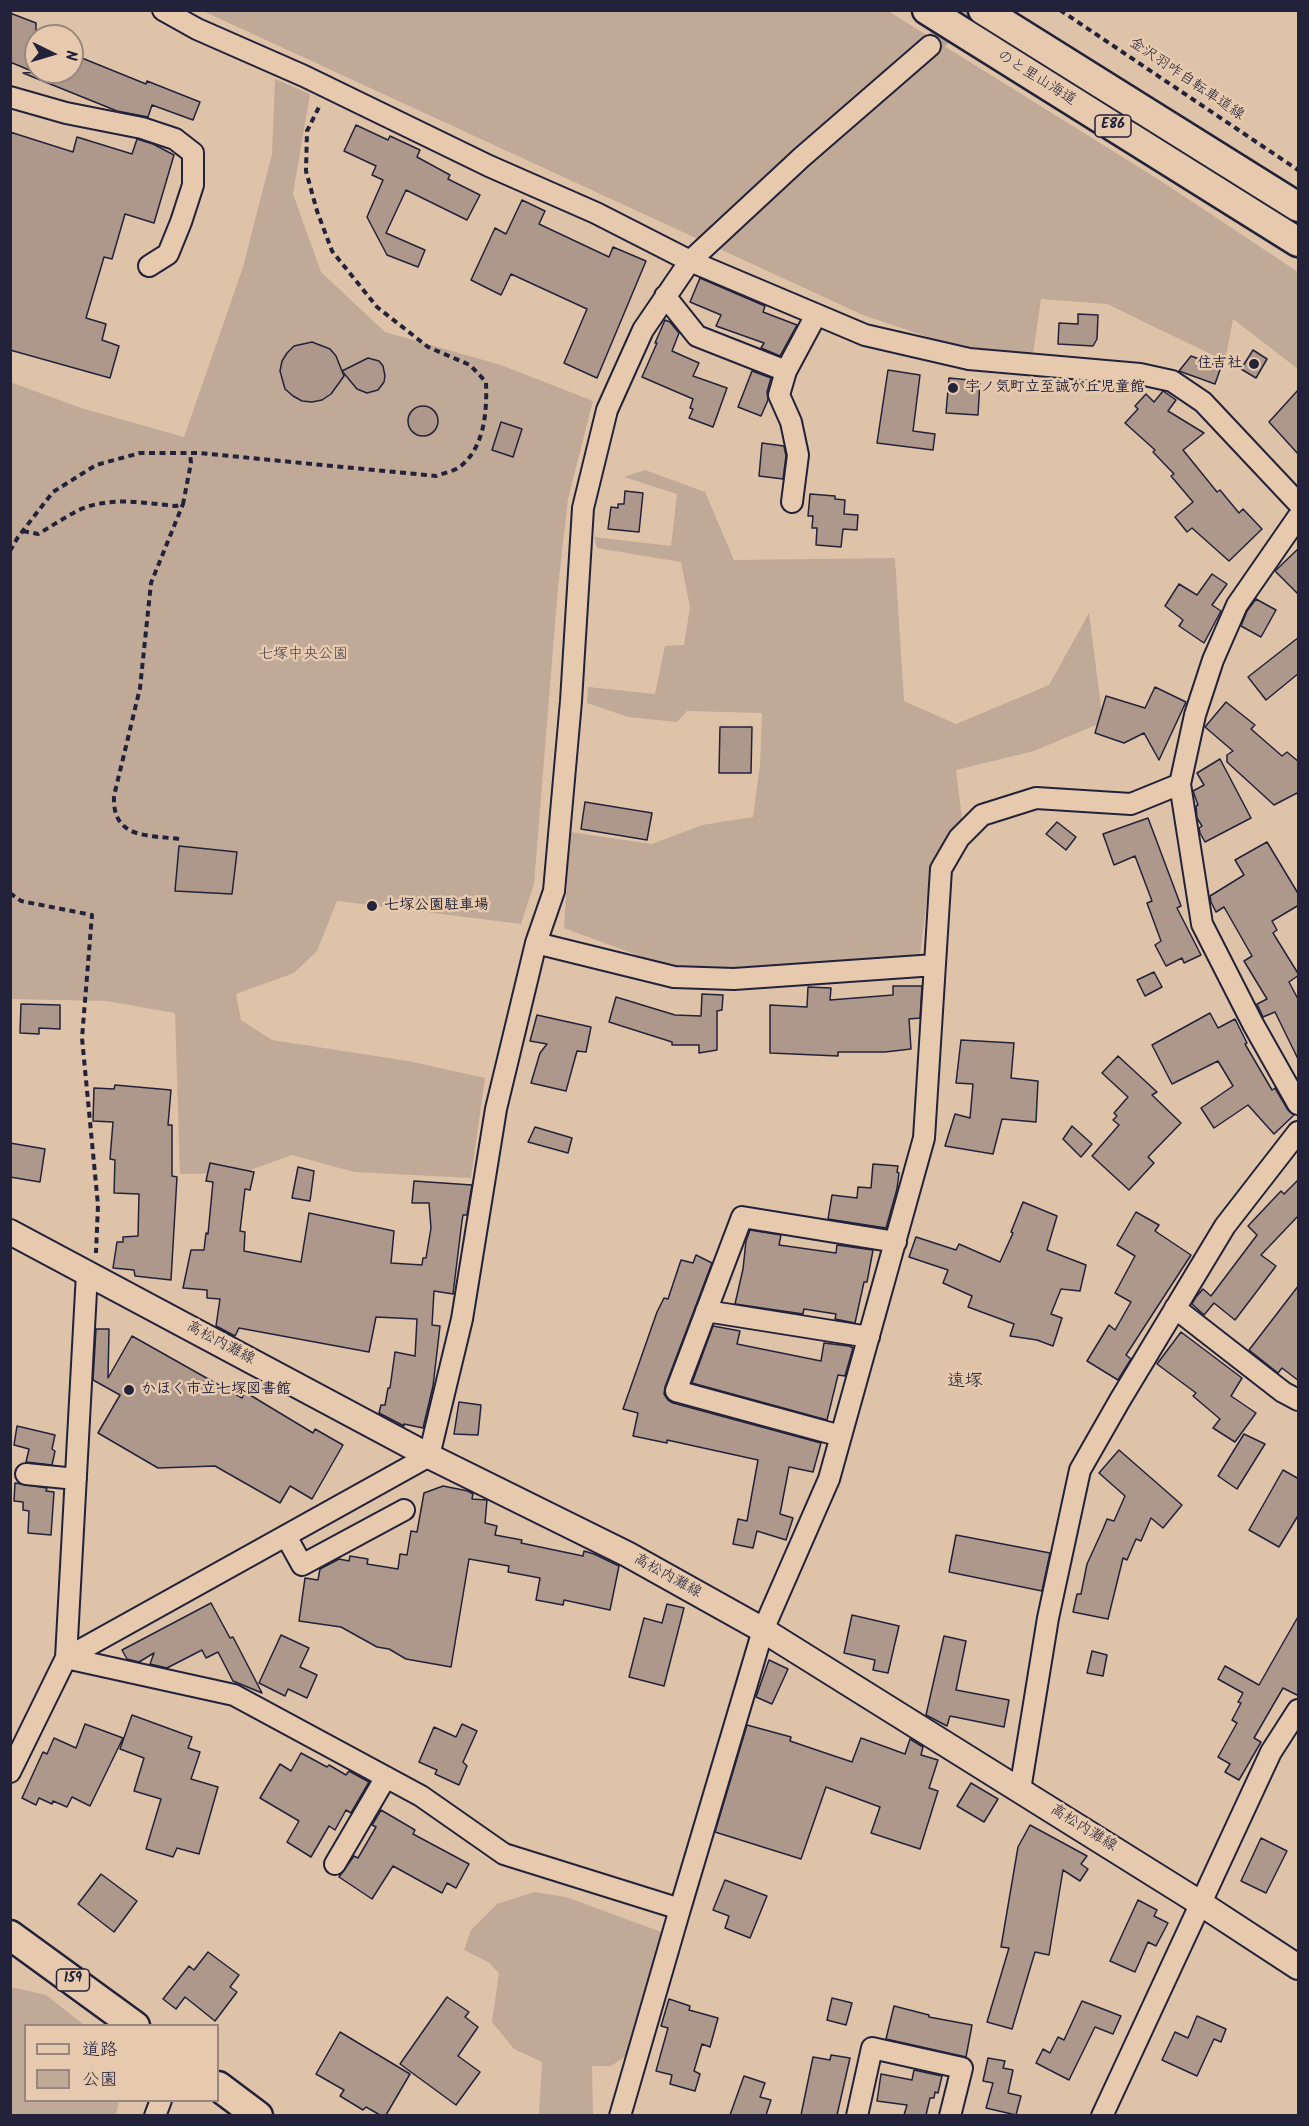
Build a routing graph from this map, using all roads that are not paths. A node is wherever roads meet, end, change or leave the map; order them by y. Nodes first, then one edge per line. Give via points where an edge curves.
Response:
1 (163, 10) edge
2 (927, 10) edge
3 (982, 10) edge
4 (930, 46) tunnel mouth
5 (10, 97) edge
6 (1299, 207) edge
7 (1299, 242) edge
8 (690, 261) junction
9 (149, 266) dead end
10 (665, 296) junction
11 (816, 315) junction
12 (786, 371) junction
13 (792, 502) dead end
14 (1299, 503) edge
15 (1299, 518) edge
16 (1180, 784) junction
17 (536, 943) junction
18 (935, 965) junction
19 (1298, 1100) edge
20 (1299, 1132) edge
21 (10, 1232) edge
22 (896, 1242) junction
23 (87, 1273) junction
24 (1175, 1308) junction
25 (706, 1311) junction
26 (869, 1336) junction
27 (1299, 1400) edge
28 (841, 1436) junction
29 (429, 1456) junction
30 (26, 1474) dead end
31 (76, 1479) junction
32 (404, 1510) dead end
33 (286, 1536) junction
34 (762, 1629) junction
35 (66, 1658) junction
36 (1299, 1710) edge
37 (10, 1773) edge
38 (386, 1777) junction
39 (1020, 1790) junction
40 (335, 1864) dead end
41 (1200, 1903) junction
42 (680, 1909) junction
43 (10, 1935) edge
44 (1299, 1967) edge
45 (134, 2024) edge
46 (219, 2087) edge
47 (258, 2115) edge
48 (620, 2115) edge
49 (857, 2115) edge
50 (950, 2115) edge
51 (1102, 2115) edge

1 - 8 street
2 - 7 highway, のと里山海道 / E86
3 - 6 highway, のと里山海道 / E86
4 - 8 street
5 - 9 street via 142,128 175,139 193,153 193,185 181,222 168,254
8 - 10 street
8 - 11 street
10 - 12 street via 697,336
10 - 17 street via 643,330 607,410 583,508 554,891
11 - 12 street
11 - 14 street via 865,334 969,359 1140,374 1172,381 1203,402
12 - 13 street via 779,394 791,422 798,455
15 - 16 street via 1237,605 1195,715
16 - 18 street via 1131,804 1036,798 982,815 959,838 941,869
16 - 19 street via 1202,924 1253,1024
17 - 18 street via 674,977 734,979
17 - 29 street via 496,1108 462,1319
18 - 22 street via 924,1138
20 - 24 street via 1226,1226
21 - 23 main road, 高松内灘線
22 - 25 street via 742,1217
22 - 26 street
23 - 29 main road, 高松内灘線
23 - 31 street
24 - 27 street via 1283,1392
24 - 39 street via 1080,1470 1048,1618
25 - 26 street
25 - 28 street via 676,1391
26 - 28 street
28 - 34 street via 829,1479
29 - 33 street
29 - 34 main road, 高松内灘線 via 627,1554
30 - 31 street
31 - 35 street
32 - 33 street via 302,1565
33 - 35 street
34 - 39 main road, 高松内灘線
34 - 42 street
35 - 37 street
35 - 38 street via 234,1695
36 - 41 street via 1271,1752
38 - 40 street
38 - 42 street via 421,1796 504,1854
39 - 41 main road, 高松内灘線
41 - 44 main road, 高松内灘線
41 - 51 street
42 - 48 street
43 - 45 highway, 159
46 - 47 highway
49 - 50 street via 872,2048 962,2068

